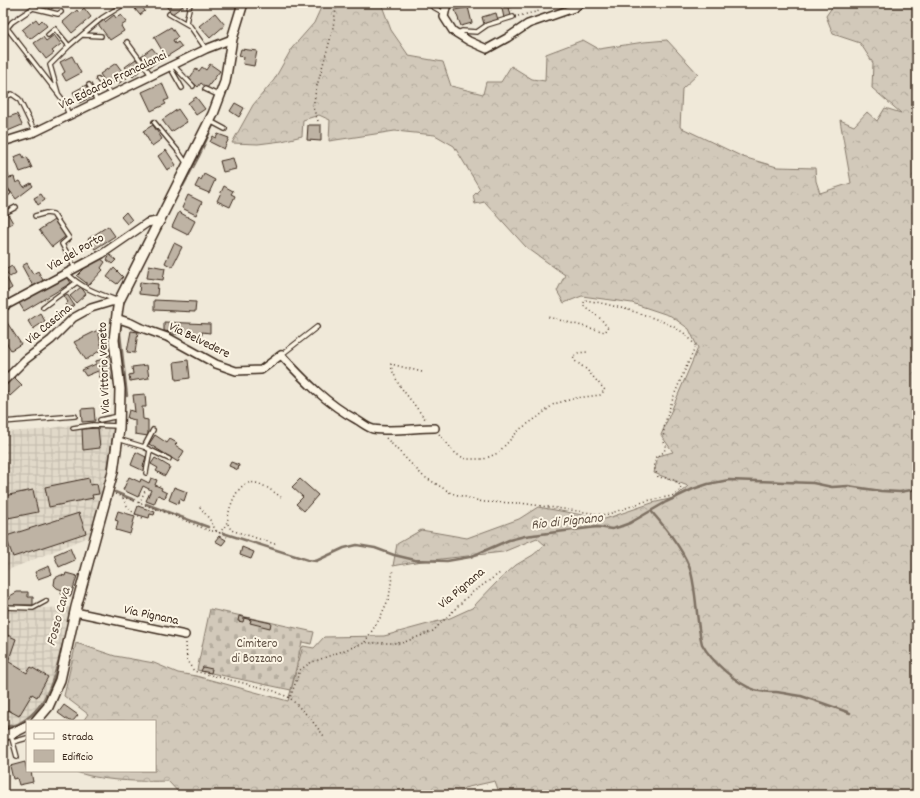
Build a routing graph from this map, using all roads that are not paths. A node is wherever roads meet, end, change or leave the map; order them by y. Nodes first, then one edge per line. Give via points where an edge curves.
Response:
1 (126, 3) edge
2 (243, 3) edge
3 (426, 3) edge
4 (446, 3) edge
5 (581, 3) edge
6 (190, 4) dead end
7 (61, 12) dead end
8 (445, 13) junction
9 (169, 14) dead end
10 (513, 17) road end
11 (186, 23) junction
12 (456, 33) junction
13 (48, 35) dead end
14 (83, 35) junction
15 (101, 36) dead end
16 (232, 39) junction
17 (127, 42) dead end
18 (69, 46) junction
19 (206, 49) junction
20 (172, 65) junction
21 (151, 75) junction
22 (98, 79) dead end
23 (89, 85) dead end
24 (193, 86) dead end
25 (182, 88) dead end
26 (205, 89) dead end
27 (111, 94) junction
28 (59, 95) junction
29 (220, 96) junction
30 (6, 97) dead end
31 (98, 101) junction
32 (69, 115) junction
33 (154, 122) dead end
34 (213, 122) junction
35 (225, 128) dead end
36 (34, 132) junction
37 (3, 142) edge
38 (188, 165) junction
39 (8, 193) dead end
40 (3, 196) edge
41 (16, 207) dead end
42 (3, 214) edge
43 (35, 216) dead end
44 (161, 220) junction
45 (75, 268) junction
46 (67, 273) junction
47 (77, 282) junction
48 (120, 301) junction
49 (3, 307) edge
50 (43, 307) dead end
51 (116, 318) junction
52 (317, 328) dead end
53 (281, 355) junction
54 (3, 382) edge
55 (75, 416) dead end
56 (119, 416) junction
57 (100, 420) dead end
58 (3, 422) edge
59 (119, 426) junction
60 (73, 428) dead end
61 (435, 428) road end
62 (153, 430) dead end
63 (118, 439) junction
64 (144, 447) junction
65 (150, 450) junction
66 (169, 460) dead end
67 (146, 473) dead end
68 (46, 601) dead end
69 (3, 608) edge
70 (75, 612) junction
71 (185, 635) road end
72 (37, 720) edge
73 (26, 727) edge
74 (9, 737) edge
75 (26, 738) edge
76 (17, 757) dead end

1 - 14 lane via 102,18
2 - 16 street, Via Vittorio Veneto
3 - 8 lane
4 - 8 street
5 - 12 street via 574,8 528,24 487,49
6 - 11 lane
7 - 28 lane via 58,14 32,8 7,28
8 - 12 street via 444,18
9 - 11 lane
10 - 12 lane via 487,25 477,32
11 - 19 lane
13 - 18 lane via 56,29
14 - 15 lane
14 - 18 lane
16 - 19 street, Via Edoardo Francalanci
16 - 29 street, Via Vittorio Veneto via 225,82
17 - 21 lane
18 - 28 lane via 50,65
19 - 20 street, Via Edoardo Francalanci
20 - 21 street, Via Edoardo Francalanci
20 - 24 lane
20 - 25 lane
21 - 27 street, Via Edoardo Francalanci
22 - 27 lane
23 - 31 lane
26 - 29 lane
27 - 31 street, Via Edoardo Francalanci
28 - 32 lane
29 - 34 street, Via Vittorio Veneto
30 - 36 lane via 12,94 19,99
31 - 32 street, Via Edoardo Francalanci
32 - 36 street, Via Edoardo Francalanci
33 - 38 lane
34 - 35 lane
34 - 38 street, Via Vittorio Veneto
36 - 37 street, Via Edoardo Francalanci
38 - 44 street, Via Vittorio Veneto
39 - 40 lane
41 - 42 lane
43 - 45 lane via 53,214 69,238 62,244
44 - 45 street, Via del Porto via 146,223 102,254
44 - 48 street, Via Vittorio Veneto
45 - 46 street, Via del Porto
46 - 47 lane
46 - 49 street, Via del Porto
47 - 48 lane
47 - 50 lane
48 - 51 street, Via Vittorio Veneto
48 - 54 street, Via Cascina via 90,308 73,318
51 - 53 street, Via Belvedere via 167,337 216,364 236,371 262,370
51 - 56 street, Via Vittorio Veneto via 114,340 120,389
52 - 53 lane
53 - 61 street via 320,395 354,419 372,428
55 - 58 lane
56 - 57 lane
56 - 59 street, Via Vittorio Veneto
59 - 60 lane via 93,425
59 - 63 street, Via Vittorio Veneto
62 - 64 lane
63 - 64 lane
63 - 70 street, Via Vittorio Veneto via 113,472
64 - 65 lane
65 - 66 lane
65 - 67 lane
68 - 69 lane via 33,608
70 - 71 street, Via Pignana
70 - 72 street, Via Vittorio Veneto via 60,680 48,707
73 - 74 street
74 - 75 lane
74 - 76 lane

